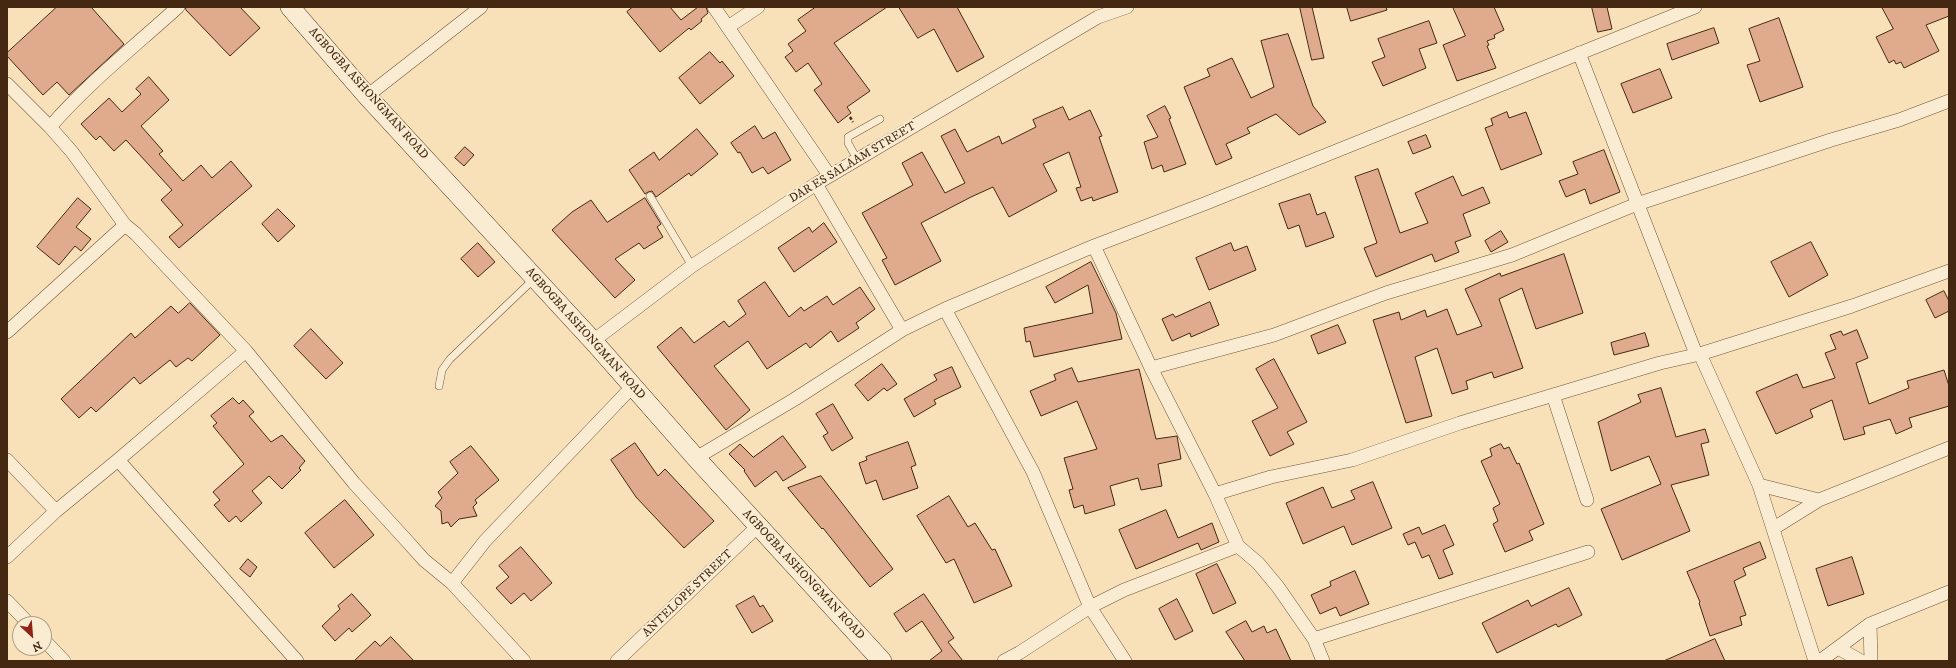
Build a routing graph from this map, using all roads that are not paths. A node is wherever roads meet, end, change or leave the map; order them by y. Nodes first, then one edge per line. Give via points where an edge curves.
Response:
1 (178, 7) edge
2 (290, 7) edge
3 (481, 7) edge
4 (714, 7) edge
5 (758, 7) edge
6 (1127, 7) edge
7 (1695, 7) edge
8 (728, 27) junction
9 (1579, 53) junction
10 (7, 84) edge
11 (367, 96) junction
12 (1949, 101) edge
13 (880, 119) dead end
14 (50, 127) junction
15 (858, 159) junction
16 (829, 175) junction
17 (816, 184) junction
18 (650, 196) dead end
19 (1637, 204) junction
20 (125, 225) junction
21 (1094, 246) junction
22 (692, 266) junction
23 (1949, 271) edge
24 (535, 278) junction
25 (945, 309) junction
26 (902, 330) junction
27 (7, 332) edge
28 (593, 341) junction
29 (246, 351) junction
30 (1698, 354) junction
31 (1151, 368) junction
32 (439, 386) dead end
33 (632, 387) junction
34 (1554, 395) junction
35 (1949, 448) edge
36 (696, 458) junction
37 (7, 460) edge
38 (118, 460) junction
39 (1759, 485) junction
40 (1215, 494) junction
41 (1587, 500) dead end
42 (1819, 500) junction
43 (56, 511) junction
44 (758, 526) junction
45 (1774, 528) junction
46 (1238, 546) junction
47 (1588, 552) dead end
48 (7, 557) edge
49 (452, 583) junction
50 (1949, 592) edge
51 (7, 601) edge
52 (1090, 607) junction
53 (21, 616) edge
54 (1870, 624) junction
55 (1314, 639) junction
56 (52, 648) edge
57 (1838, 648) junction
58 (620, 660) edge
59 (64, 661) edge
60 (297, 661) edge
61 (524, 661) edge
62 (882, 661) edge
63 (1004, 661) edge
64 (1125, 661) edge
65 (1323, 661) edge
66 (1815, 661) edge
67 (1820, 661) edge
68 (1861, 661) edge
69 (1871, 661) edge

1 - 14 street via 82,94
2 - 11 street, AGBOGBA ASHONGMAN ROAD
3 - 11 street
4 - 8 street
5 - 8 street
6 - 15 street, DAR ES SALAAM STREET via 1098,18
7 - 9 street
8 - 16 street
9 - 19 street
9 - 21 street
10 - 14 street
11 - 24 street, AGBOGBA ASHONGMAN ROAD
12 - 19 street via 1898,120
13 - 15 lane via 848,137 847,140
14 - 20 street via 72,152
15 - 16 street, DAR ES SALAAM STREET
16 - 17 street, DAR ES SALAAM STREET
17 - 22 street, DAR ES SALAAM STREET
17 - 26 street
18 - 22 lane
19 - 30 street
19 - 31 street via 1512,255 1386,293 1274,335
20 - 27 street
20 - 29 street
21 - 25 street
21 - 31 street
22 - 28 street, DAR ES SALAAM STREET
23 - 30 street via 1852,306
24 - 28 street, AGBOGBA ASHONGMAN ROAD
24 - 32 lane via 450,359 442,370
25 - 26 street
25 - 52 street via 1033,472
26 - 36 street via 795,399
28 - 33 street, AGBOGBA ASHONGMAN ROAD
29 - 38 street
29 - 49 street via 354,483 424,560
30 - 34 street via 1660,362
30 - 39 street
31 - 40 street
33 - 36 street, AGBOGBA ASHONGMAN ROAD
33 - 49 street via 485,541
34 - 40 street via 1460,423 1352,460 1271,477
34 - 41 street
35 - 42 street
36 - 44 street, AGBOGBA ASHONGMAN ROAD
37 - 43 street
38 - 43 street
38 - 60 street
39 - 42 street
39 - 45 street
40 - 46 street
42 - 45 street
43 - 48 street
44 - 58 street, ANTELOPE STREET
44 - 62 street, AGBOGBA ASHONGMAN ROAD
45 - 66 street
46 - 52 street via 1124,590
46 - 55 street via 1258,563 1278,587
47 - 55 street
49 - 61 street
50 - 54 street
51 - 53 street
52 - 63 street
52 - 64 street
54 - 57 street
54 - 69 street
55 - 65 street
56 - 59 street
57 - 67 street
57 - 68 street

